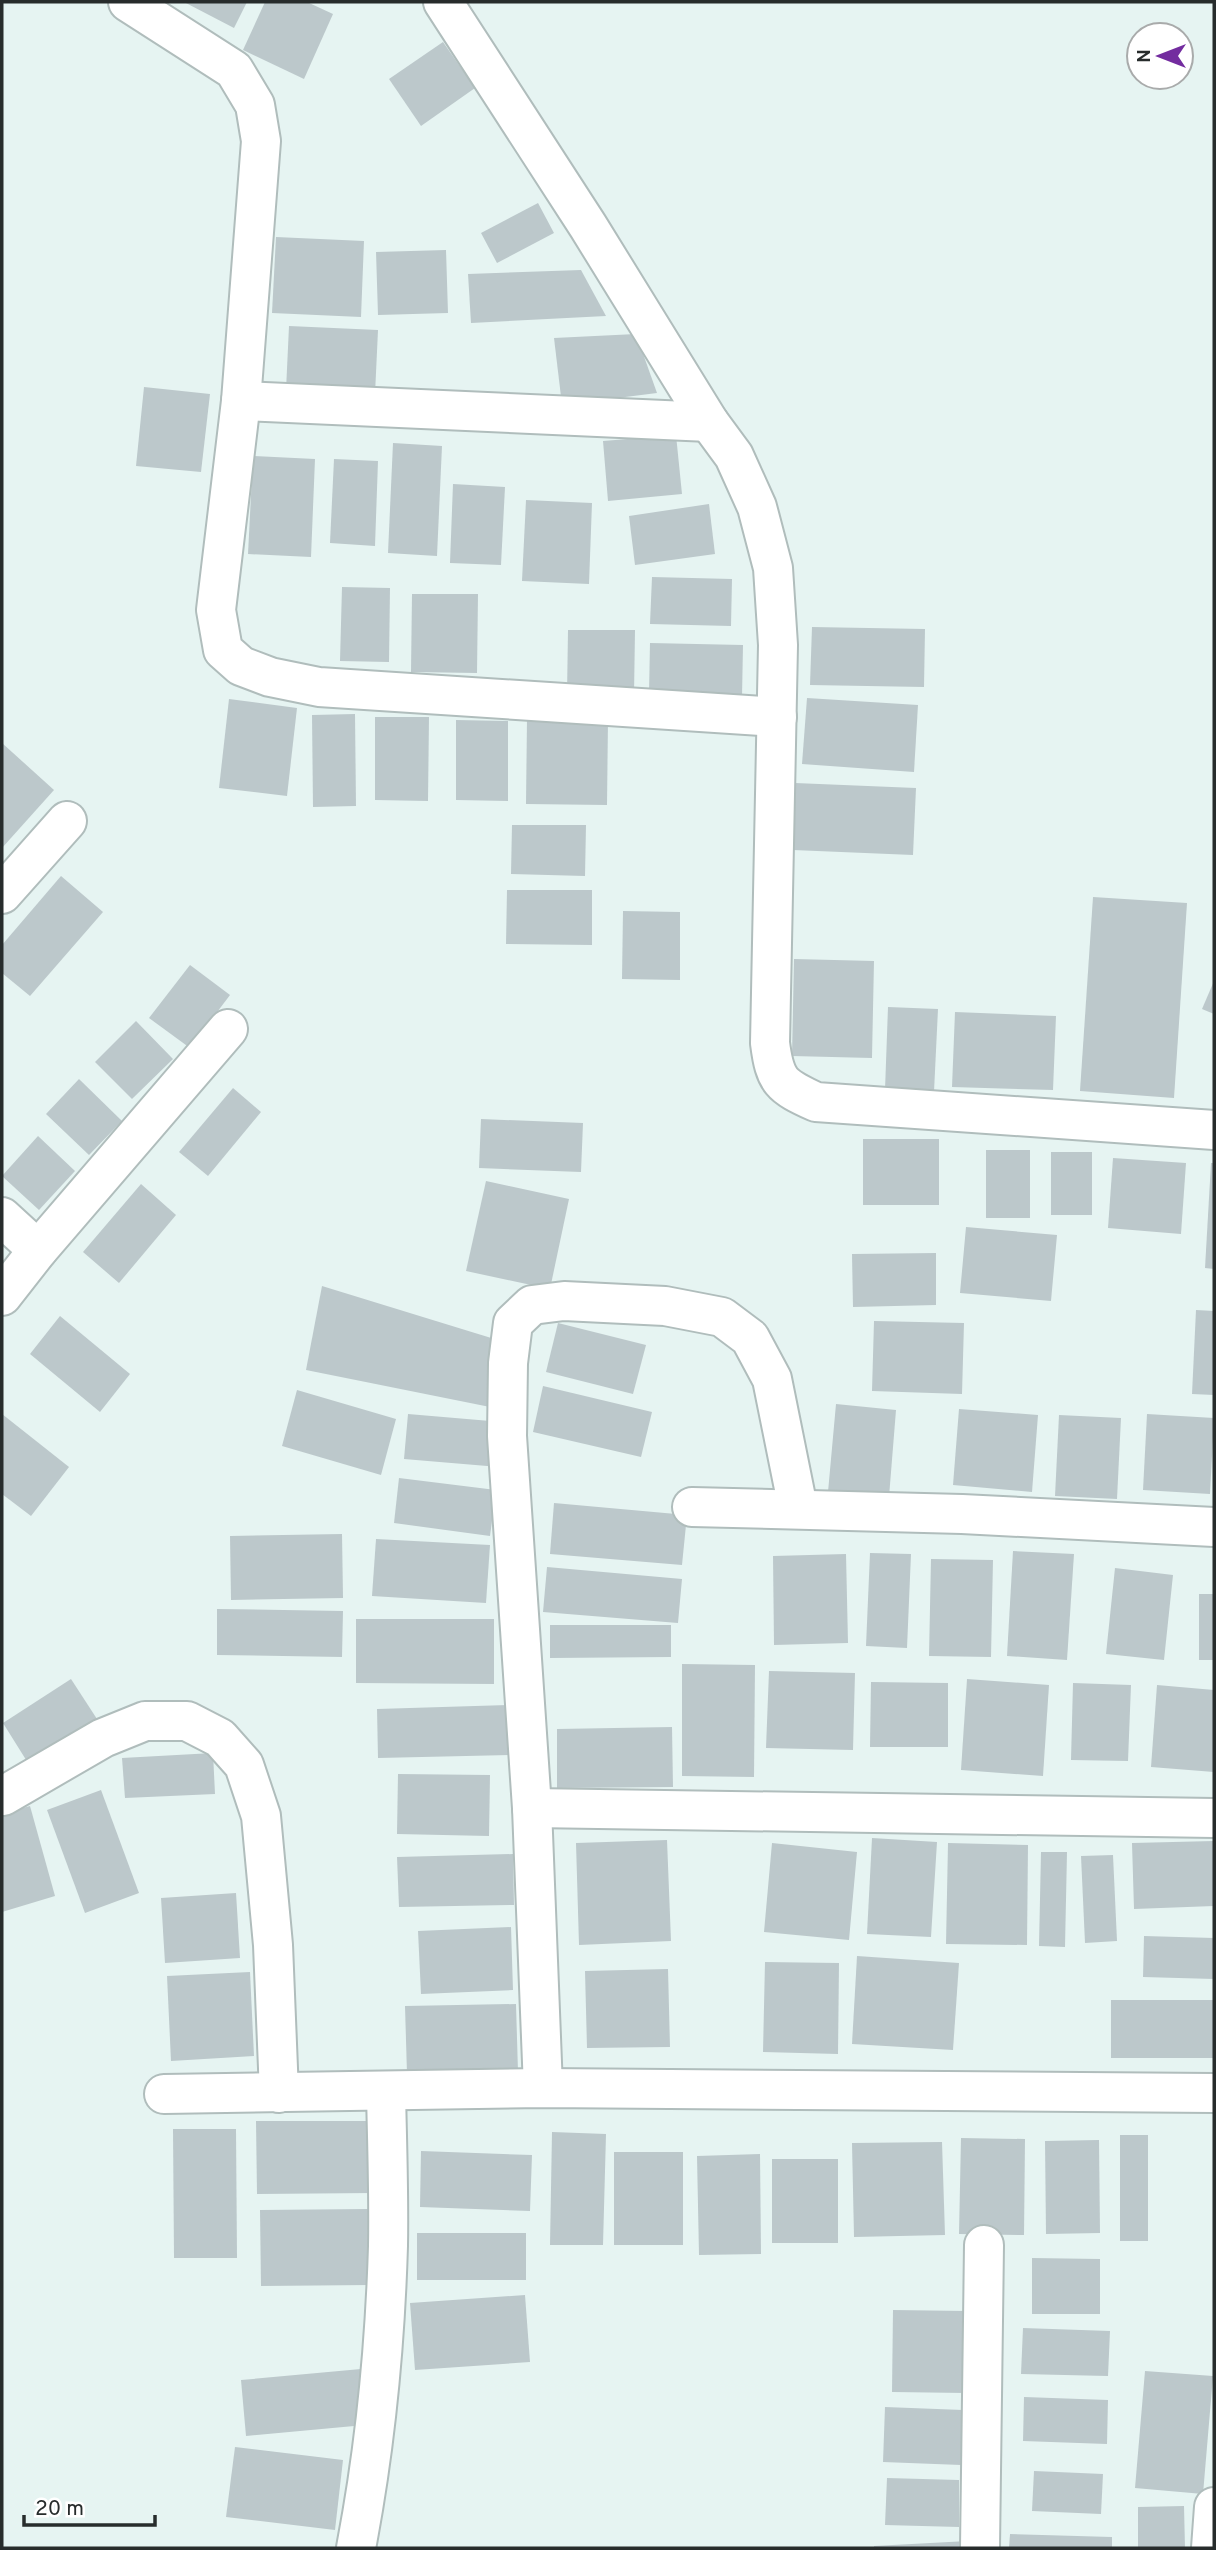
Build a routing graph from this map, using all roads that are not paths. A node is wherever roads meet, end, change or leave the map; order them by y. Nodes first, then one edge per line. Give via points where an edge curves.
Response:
1 (128, 2) edge
2 (443, 2) edge
3 (241, 401) junction
4 (709, 422) junction
5 (777, 717) junction
6 (67, 821) dead end
7 (2, 894) edge
8 (228, 1029) dead end
9 (1214, 1130) edge
10 (2, 1217) edge
11 (38, 1250) junction
12 (2, 1296) edge
13 (692, 1507) dead end
14 (799, 1508) junction
15 (1214, 1527) edge
16 (3, 1796) edge
17 (532, 1808) junction
18 (1214, 1818) edge
19 (543, 2088) junction
20 (386, 2092) junction
21 (279, 2093) junction
22 (1214, 2093) edge
23 (164, 2094) dead end
24 (984, 2245) dead end
25 (1214, 2507) edge
26 (356, 2548) edge
27 (980, 2548) edge
28 (1211, 2548) edge

1 - 3 street via 234,70 256,105 261,141
2 - 4 street
3 - 4 street
3 - 5 street via 216,610 223,650 241,666 319,687
4 - 5 street via 734,456 757,507 773,568
5 - 9 street via 770,1043 774,1070 788,1090 816,1102
6 - 7 street
8 - 11 street
10 - 11 street
11 - 12 street
13 - 14 street
14 - 15 street
14 - 17 street via 772,1379 750,1338 722,1317 666,1306 564,1301 532,1305 513,1323 507,1436
16 - 21 street via 103,1738 145,1721 187,1721 220,1738 244,1765 261,1816 273,1945
17 - 18 street
17 - 19 street
19 - 20 street
19 - 22 street
20 - 21 street
20 - 26 street via 388,2246 380,2374 371,2471
21 - 23 street
24 - 27 street
25 - 28 street

